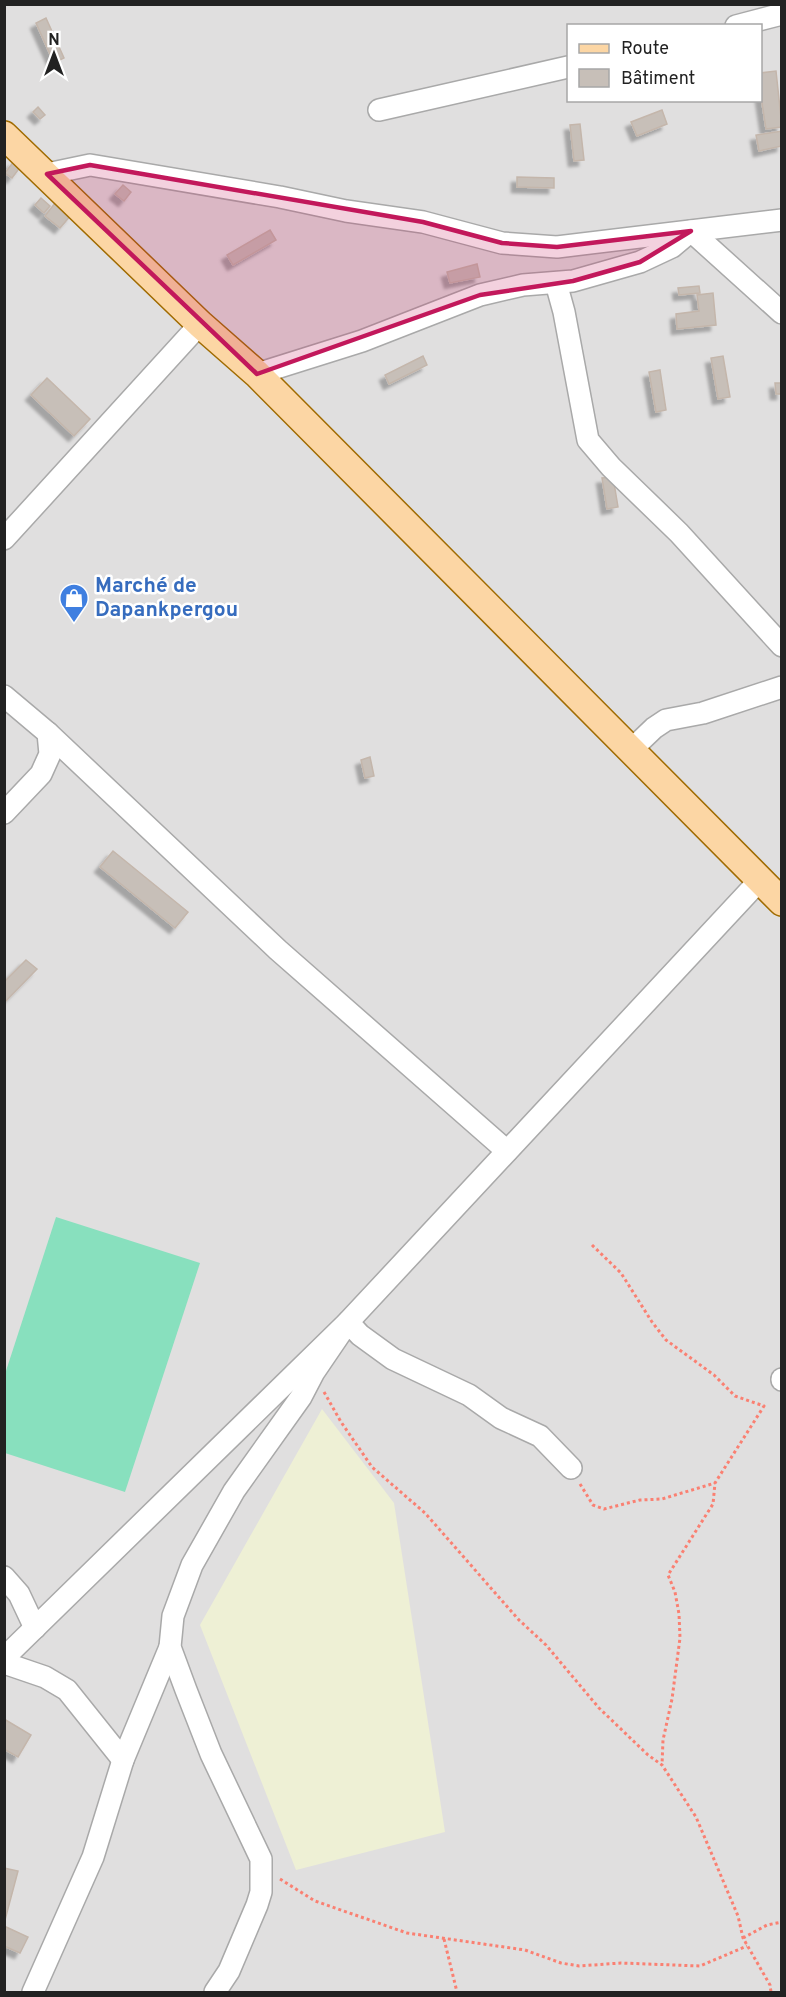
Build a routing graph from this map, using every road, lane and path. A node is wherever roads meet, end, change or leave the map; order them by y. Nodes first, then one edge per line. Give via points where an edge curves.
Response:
1 (747, 4) edge
2 (779, 17) edge
3 (746, 24) edge
4 (567, 67) edge
5 (379, 110) dead end
6 (4, 135) edge
7 (47, 174) junction
8 (782, 219) edge
9 (691, 231) junction
10 (556, 283) junction
11 (782, 314) edge
12 (200, 324) junction
13 (257, 374) junction
14 (4, 539) edge
15 (782, 646) edge
16 (782, 687) edge
17 (4, 696) edge
18 (48, 733) junction
19 (631, 750) junction
20 (4, 813) edge
21 (760, 880) junction
22 (782, 902) edge
23 (507, 1151) junction
24 (592, 1245) dead end
25 (348, 1322) junction
26 (314, 1372) junction
27 (571, 1468) joint
28 (715, 1483) junction
29 (4, 1577) edge
30 (35, 1628) junction
31 (170, 1647) junction
32 (4, 1658) edge
33 (4, 1663) edge
34 (123, 1760) junction
35 (662, 1765) junction
36 (261, 1859) junction
37 (782, 1922) edge
38 (743, 1938) junction
39 (444, 1939) junction
40 (747, 1946) junction
41 (229, 1971) junction
42 (33, 1992) edge
43 (215, 1992) edge
44 (231, 1992) edge
45 (457, 1992) edge
46 (771, 1992) edge

1 - 2 street
2 - 3 street
4 - 5 street
6 - 7 main road
7 - 9 street via 90,165 423,222 502,243 557,247
7 - 12 main road
8 - 9 street
9 - 10 street via 672,247 640,262
9 - 11 street
10 - 13 street via 523,285 480,295 319,356
10 - 15 street via 588,440
12 - 13 main road
12 - 14 street
13 - 19 main road
16 - 19 street via 703,713 666,720
17 - 18 street
18 - 20 street via 50,754 41,774
18 - 23 street via 278,950
19 - 21 main road
21 - 22 main road
21 - 23 street
23 - 25 street
24 - 28 path via 621,1273 666,1340 714,1375 735,1396 764,1406
25 - 26 street
25 - 27 street via 393,1359 469,1395 501,1418 540,1436
25 - 30 street
26 - 31 street via 301,1397 234,1491 192,1565 173,1616
26 - 35 path via 331,1407 372,1467 425,1513 599,1708
27 - 28 path via 593,1505 604,1509 662,1499
28 - 35 path via 713,1504 668,1575 677,1603 680,1638
29 - 30 street via 19,1594
30 - 32 street
31 - 34 street
31 - 36 street via 211,1754
33 - 34 street via 45,1677 67,1690
34 - 42 street via 93,1857
35 - 38 path via 696,1817 738,1916
36 - 39 path via 284,1882 315,1901 407,1933
36 - 41 street via 261,1892
37 - 38 path
38 - 40 path
39 - 40 path via 525,1950 579,1966 700,1966
39 - 45 path
40 - 46 path
41 - 43 street
41 - 44 street

